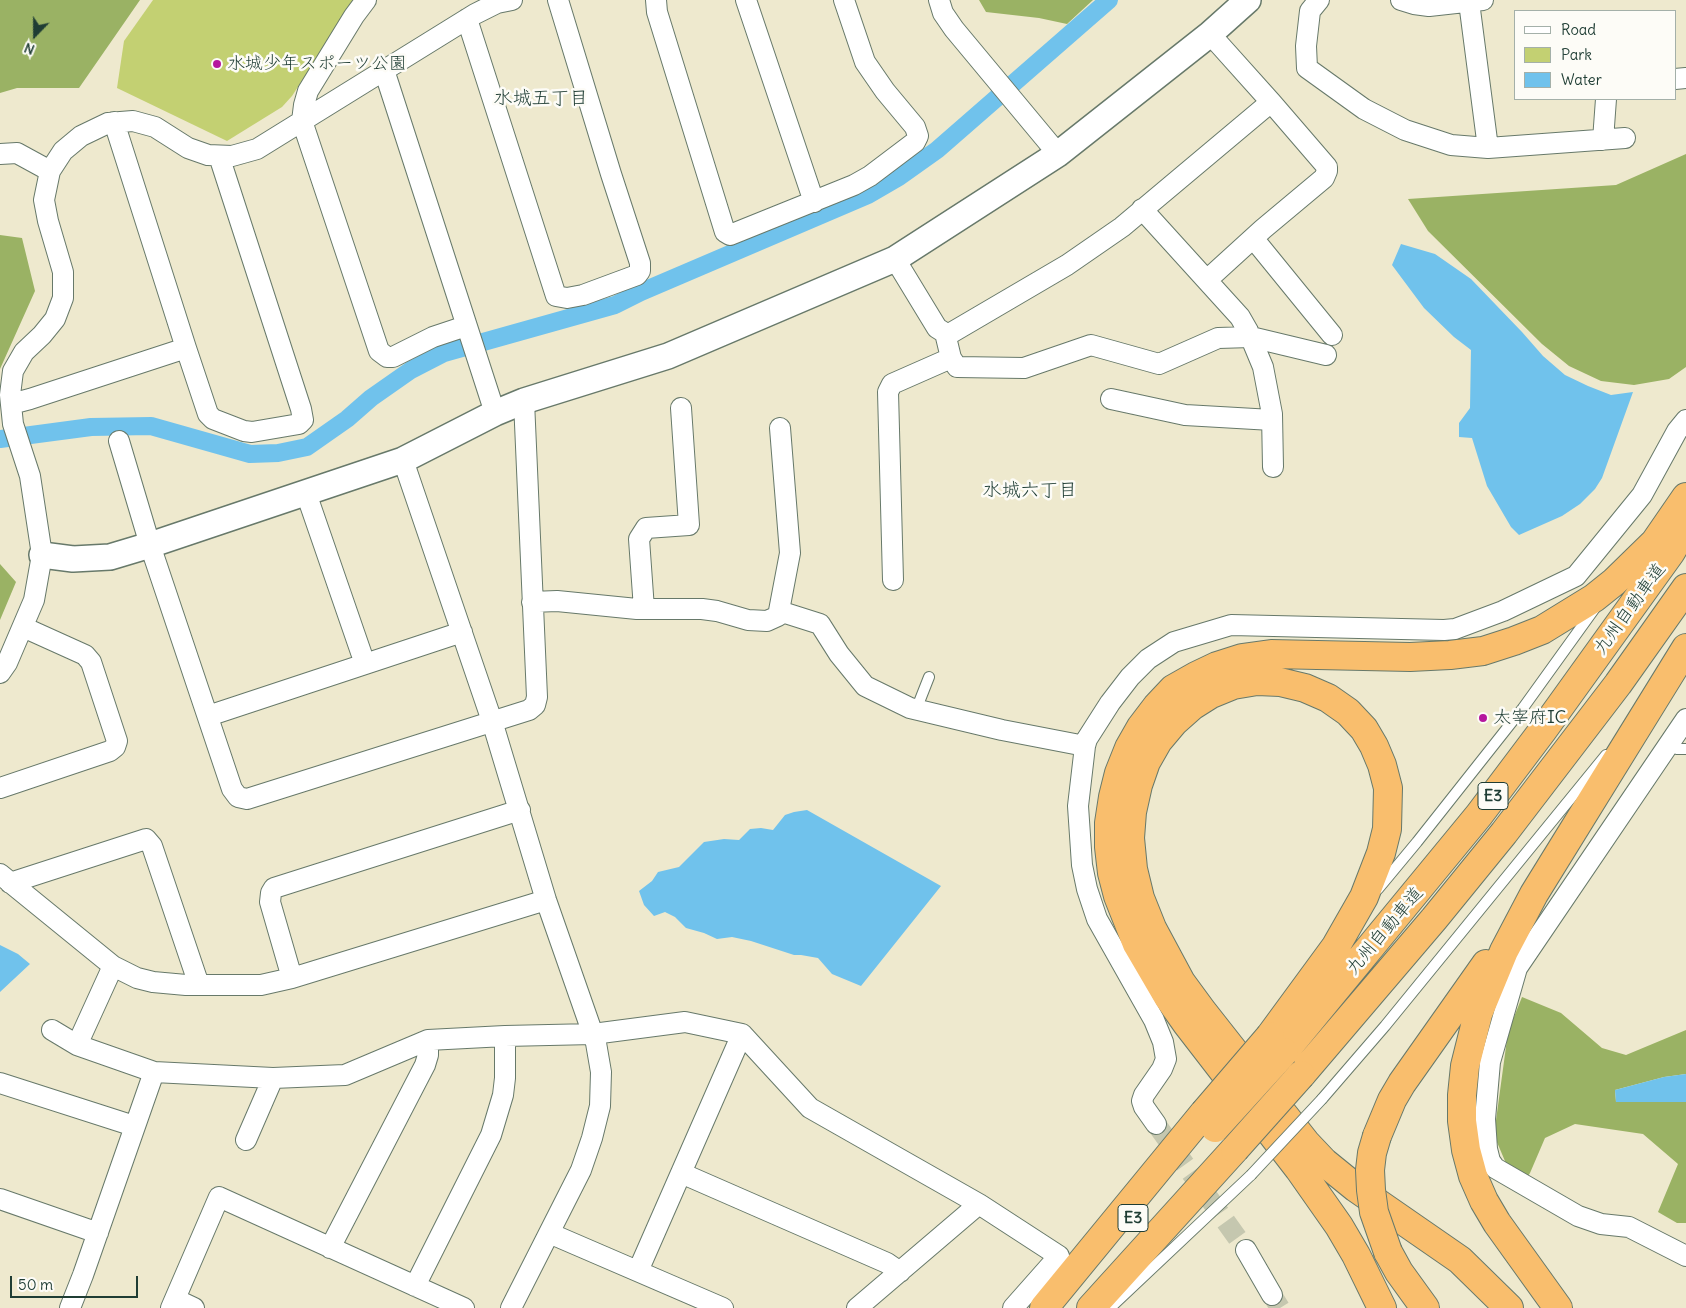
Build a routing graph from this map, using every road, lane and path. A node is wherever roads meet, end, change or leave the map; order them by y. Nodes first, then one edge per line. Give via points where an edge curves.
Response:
1 (366, 0) edge
2 (512, 0) edge
3 (558, 0) edge
4 (656, 0) edge
5 (746, 0) edge
6 (844, 0) edge
7 (939, 0) edge
8 (1248, 0) edge
9 (1319, 0) edge
10 (1401, 0) edge
11 (1476, 1) edge
12 (467, 19) junction
13 (1210, 34) junction
14 (384, 70) junction
15 (1606, 100) edge
16 (1271, 102) junction
17 (302, 121) junction
18 (114, 122) junction
19 (1625, 138) dead end
20 (1603, 140) junction
21 (1488, 148) junction
22 (0, 154) edge
23 (1058, 154) junction
24 (219, 156) junction
25 (50, 171) junction
26 (814, 202) junction
27 (1142, 209) junction
28 (1253, 238) junction
29 (895, 259) junction
30 (1207, 280) junction
31 (466, 326) junction
32 (945, 333) junction
33 (1332, 335) dead end
34 (1251, 337) junction
35 (186, 348) junction
36 (1326, 355) dead end
37 (951, 358) junction
38 (1111, 400) dead end
39 (524, 401) junction
40 (11, 404) junction
41 (681, 408) dead end
42 (495, 412) junction
43 (1272, 420) junction
44 (1686, 420) edge
45 (780, 428) dead end
46 (118, 441) dead end
47 (403, 460) junction
48 (1273, 467) dead end
49 (306, 493) junction
50 (1686, 497) edge
51 (1686, 527) edge
52 (150, 545) junction
53 (42, 555) junction
54 (893, 580) dead end
55 (1614, 582) junction
56 (1686, 588) edge
57 (532, 602) junction
58 (644, 609) junction
59 (779, 611) junction
60 (23, 626) junction
61 (462, 632) junction
62 (1686, 648) edge
63 (365, 664) junction
64 (0, 673) edge
65 (929, 677) dead end
66 (1657, 695) junction
67 (916, 710) junction
68 (208, 716) junction
69 (1686, 719) edge
70 (492, 721) junction
71 (1085, 746) junction
72 (1676, 748) edge
73 (0, 788) edge
74 (520, 810) junction
75 (5, 879) edge
76 (1534, 894) junction
77 (546, 900) junction
78 (1353, 918) junction
79 (113, 966) junction
80 (292, 978) junction
81 (199, 985) junction
82 (52, 1030) dead end
83 (593, 1034) junction
84 (742, 1034) junction
85 (505, 1036) junction
86 (428, 1040) junction
87 (1277, 1044) junction
88 (78, 1045) junction
89 (154, 1072) junction
90 (273, 1078) junction
91 (0, 1083) edge
92 (1210, 1121) junction
93 (1156, 1124) tunnel mouth
94 (134, 1126) junction
95 (246, 1140) dead end
96 (682, 1173) junction
97 (0, 1199) edge
98 (979, 1204) junction
99 (1399, 1219) junction
100 (98, 1233) junction
101 (549, 1233) junction
102 (330, 1248) junction
103 (1246, 1250) tunnel mouth
104 (1686, 1256) edge
105 (638, 1271) junction
106 (900, 1272) junction
107 (415, 1286) junction
108 (1272, 1295) tunnel mouth
109 (173, 1304) edge
110 (70, 1308) edge
111 (194, 1308) edge
112 (464, 1308) edge
113 (510, 1308) edge
114 (723, 1308) edge
115 (857, 1308) edge
116 (1013, 1308) edge
117 (1044, 1308) edge
118 (1051, 1308) edge
119 (1091, 1308) edge
120 (1110, 1308) edge
121 (1382, 1308) edge
122 (1425, 1308) edge
123 (1484, 1308) edge
124 (1509, 1308) edge
125 (1558, 1308) edge

1 - 17 street via 308,91
2 - 12 street via 497,3
3 - 12 street via 640,263 638,276 583,295 556,296
4 - 26 street via 725,232 736,233
5 - 26 street
6 - 26 street via 865,62 915,127 918,136 915,142 870,176
7 - 23 street via 954,29
8 - 13 street
9 - 21 street via 1310,11 1307,68 1364,109 1405,130 1452,146
10 - 11 street via 1429,6
11 - 21 street
12 - 14 street
13 - 16 street
13 - 23 street
14 - 17 street
14 - 31 street
15 - 20 street
16 - 27 street
16 - 28 street via 1328,171 1324,178
17 - 24 street via 257,149
17 - 31 street via 379,351 393,357 432,337
18 - 24 street via 133,121 156,127 188,148 208,156
18 - 25 street via 81,136 64,151
18 - 35 street
19 - 20 street
20 - 21 street
22 - 25 street via 17,153
23 - 29 street
24 - 35 street via 303,420 300,424 252,432 213,419 208,414
25 - 40 street via 44,200 63,272 63,298 55,319 24,352 13,371
27 - 30 street
27 - 32 street via 1067,265 951,333
28 - 30 street
28 - 33 street
29 - 32 street via 937,328
29 - 39 street via 668,356
30 - 34 street via 1240,317
31 - 42 street
32 - 37 street
34 - 36 street
34 - 37 street via 1218,338 1158,364 1091,345 1024,368 957,367
34 - 43 street via 1263,367
35 - 40 street
37 - 54 street via 892,384 888,392
38 - 43 street via 1186,415
39 - 42 street
39 - 57 street
40 - 53 street via 13,424 30,476
41 - 58 street via 689,525 646,528 639,539
42 - 47 street
43 - 48 street
44 - 71 street via 1642,495 1576,576 1503,611 1455,629 1231,626 1174,642 1148,659 1130,677 1098,721
45 - 59 street via 790,553
46 - 52 street
47 - 49 street
47 - 61 street
49 - 52 street
49 - 63 street
50 - 55 highway via 1655,542
51 - 87 highway, 九州自動車道 / E3 via 1544,730 1479,815
52 - 53 street via 110,557 73,559
52 - 68 street
53 - 60 street via 34,600
55 - 78 lane via 1523,708
55 - 121 highway via 1542,630 1483,651 1410,656 1271,654 1217,666 1173,690 1157,706 1129,748 1119,773 1109,823 1109,847 1118,896 1137,944 1187,1024 1339,1226
56 - 119 highway, 九州自動車道 / E3, bridge via 1618,684 1422,934 1301,1075
57 - 58 street via 557,601
57 - 70 street via 535,705 529,710
58 - 59 street via 717,611 748,620 767,621 778,616
59 - 67 street via 820,624 865,686
60 - 64 street
60 - 73 street via 85,655 91,662 117,741 110,751
61 - 63 street
61 - 70 street
62 - 66 highway
63 - 68 street
65 - 67 lane
66 - 76 highway
66 - 120 lane, bridge via 1322,1099 1251,1175
67 - 71 street
68 - 70 street via 232,789 238,797 247,799
69 - 72 street
70 - 74 street
71 - 93 street via 1078,806 1082,865 1097,919 1163,1042 1166,1059 1142,1101
72 - 104 street via 1517,968 1490,1062 1485,1134 1490,1161 1495,1168 1578,1216 1601,1224 1629,1227
74 - 77 street
74 - 80 street via 274,888 270,902
75 - 79 street
75 - 81 street via 146,839 152,846
76 - 122 highway, bridge via 1402,1083 1377,1136 1371,1162 1374,1212 1388,1252
76 - 125 highway via 1504,951 1478,1014 1465,1066 1462,1121 1473,1176 1484,1201
77 - 80 street
77 - 83 street
78 - 87 highway
78 - 99 highway via 1368,889 1387,829 1388,788 1374,746 1364,729 1328,698 1280,682 1233,685 1192,706 1174,722 1146,762 1132,812 1133,868 1152,928 1197,1005 1306,1143 1324,1162
79 - 81 street via 153,982
79 - 88 street
80 - 81 street via 261,985
82 - 88 street
83 - 84 street via 685,1022
83 - 85 street
83 - 101 street via 601,1072 600,1106 581,1170
84 - 96 street
84 - 98 street via 810,1108
85 - 86 street
85 - 107 street via 503,1095 491,1135
86 - 90 street via 345,1075
86 - 102 street via 425,1065
87 - 92 highway, 九州自動車道 / E3, bridge
88 - 89 street
89 - 90 street
89 - 94 street
90 - 95 street
91 - 94 street
92 - 117 highway
92 - 118 highway, 九州自動車道 / E3
94 - 100 street
96 - 105 street
96 - 106 street via 888,1263
97 - 100 street
98 - 106 street
98 - 116 street via 1059,1256
99 - 123 highway via 1451,1267
99 - 124 highway via 1460,1260
100 - 110 street
101 - 105 street
101 - 113 street
102 - 107 street
102 - 109 street via 218,1198
103 - 108 street
105 - 114 street
106 - 115 street
107 - 112 street
109 - 111 street

